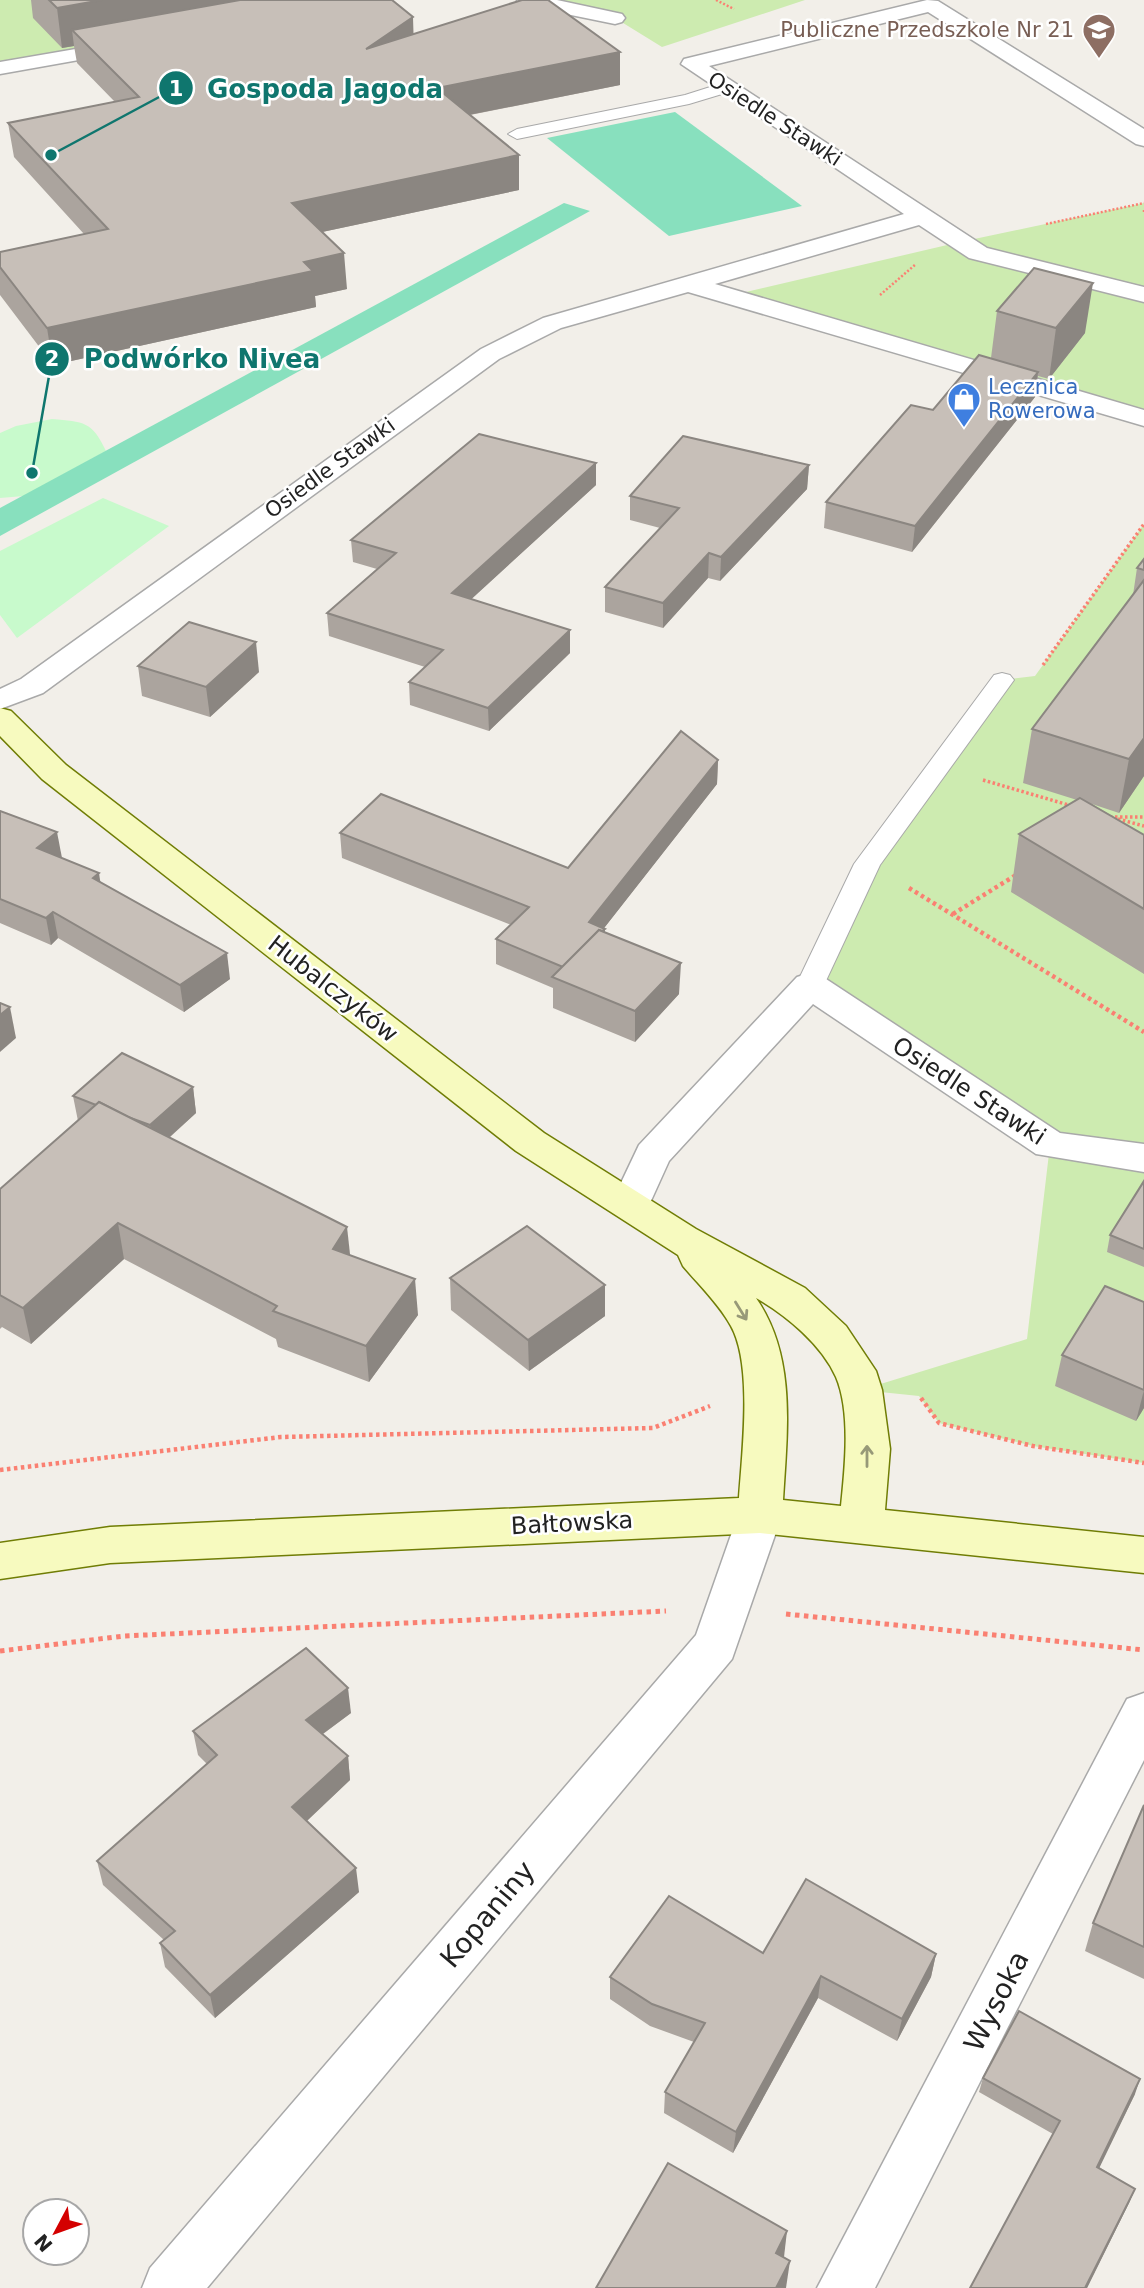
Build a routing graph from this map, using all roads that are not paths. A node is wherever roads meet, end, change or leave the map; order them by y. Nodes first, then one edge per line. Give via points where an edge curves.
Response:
1 (527, 0) edge
2 (615, 18) dead end
3 (149, 42) edge
4 (0, 68) edge
5 (726, 87) junction
6 (517, 134) dead end
7 (1144, 139) edge
8 (924, 216) junction
9 (684, 283) junction
10 (1144, 295) edge
11 (1144, 418) edge
12 (1002, 680) road end
13 (0, 700) edge
14 (0, 718) edge
15 (810, 985) junction
16 (1144, 1158) edge
17 (631, 1204) junction
18 (682, 1239) junction
19 (760, 1515) junction
20 (862, 1524) junction
21 (1144, 1555) edge
22 (0, 1560) edge
23 (1144, 1713) edge
24 (170, 2288) edge
25 (845, 2288) edge

1 - 2 street
3 - 4 street
5 - 6 lane via 689,99
5 - 7 street, Osiedle Stawki via 692,64 931,5
5 - 8 street, Osiedle Stawki
8 - 9 street, Osiedle Stawki
8 - 10 street, Osiedle Stawki via 978,253
9 - 11 street
9 - 13 street, Osiedle Stawki via 552,323 490,354 32,686
12 - 15 lane via 867,864
14 - 17 street, Hubalczyków via 54,772 530,1142
15 - 16 street, Osiedle Stawki via 1050,1145
15 - 17 street via 653,1155
17 - 18 street, Hubalczyków
18 -> 19 street, Hubalczyków via 730,1294 754,1332 763,1381
20 -> 18 street, Hubalczyków via 868,1450 855,1371 831,1337 791,1299
19 - 20 street, Bałtowska
19 - 22 street, Bałtowska via 110,1545
19 - 24 street, Kopaniny via 716,1645
20 - 21 street, Bałtowska
23 - 25 street, Wysoka

